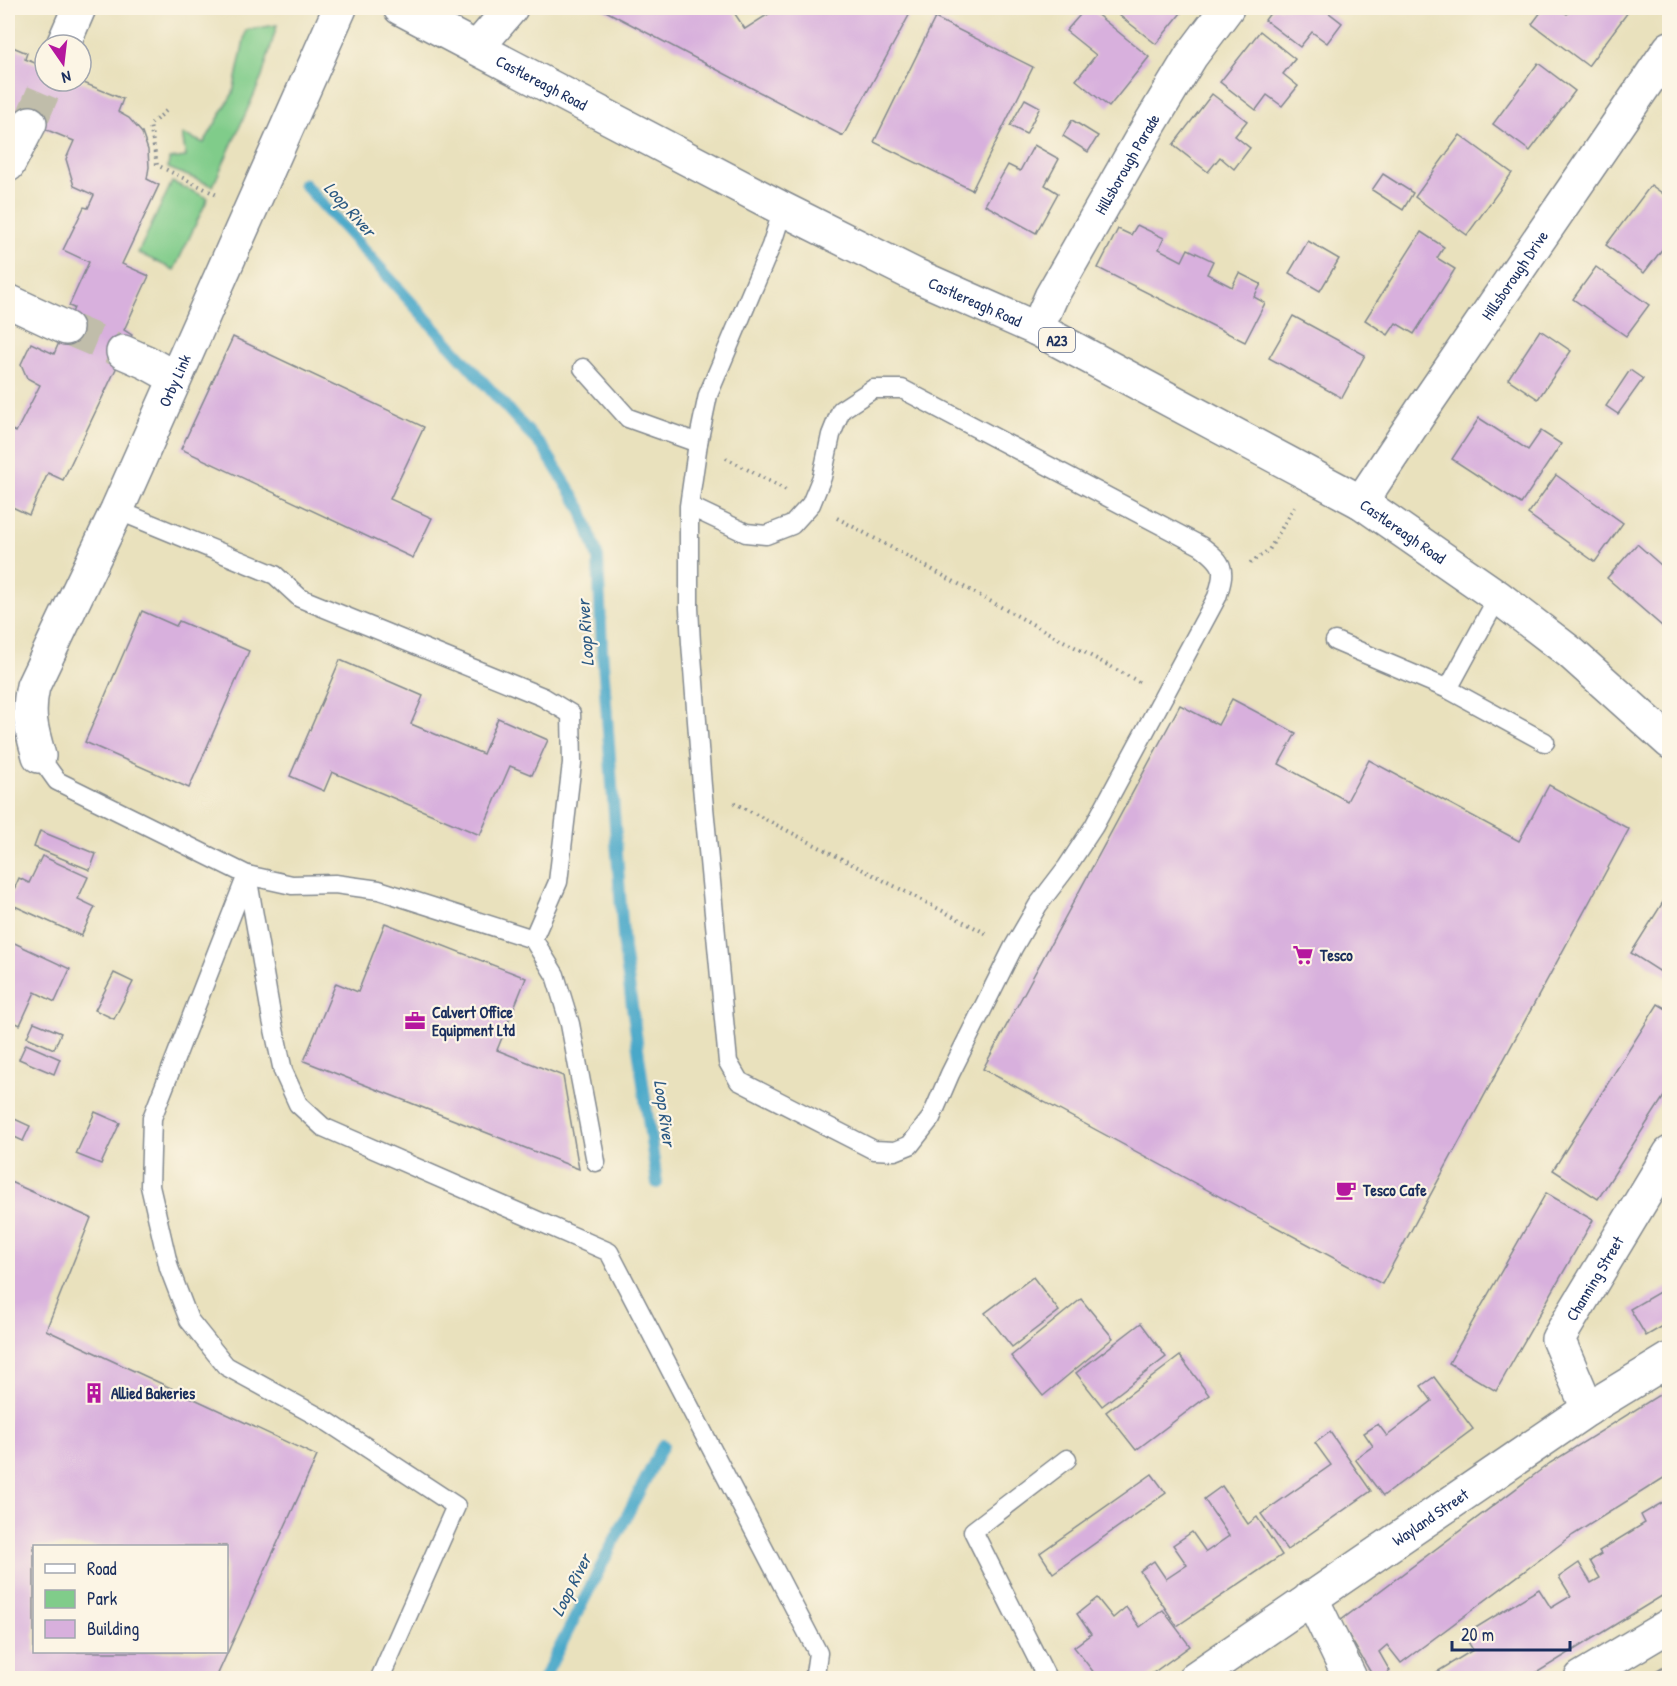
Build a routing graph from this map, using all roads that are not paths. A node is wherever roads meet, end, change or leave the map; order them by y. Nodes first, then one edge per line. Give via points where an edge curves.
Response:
1 (80, 8) edge
2 (340, 8) edge
3 (511, 8) edge
4 (1227, 8) edge
5 (410, 10) edge
6 (69, 33) edge
7 (477, 48) junction
8 (1670, 48) edge
9 (30, 123) tunnel mouth
10 (8, 165) edge
11 (783, 209) junction
12 (9, 306) edge
13 (66, 328) tunnel mouth
14 (1037, 329) junction
15 (123, 352) tunnel mouth
16 (583, 368) dead end
17 (175, 378) junction
18 (698, 443) junction
19 (1361, 502) junction
20 (689, 507) junction
21 (117, 510) junction
22 (1497, 597) junction
23 (1335, 641) dead end
24 (1448, 689) junction
25 (1545, 742) dead end
26 (1670, 742) edge
27 (39, 756) joint
28 (247, 875) junction
29 (533, 939) junction
30 (1670, 1153) edge
31 (596, 1162) dead end
32 (1670, 1359) edge
33 (1588, 1409) junction
34 (1067, 1459) dead end
35 (1311, 1597) junction
36 (1670, 1625) edge
37 (380, 1678) edge
38 (813, 1678) edge
39 (1047, 1678) edge
40 (1195, 1678) edge
41 (1350, 1678) edge
42 (1581, 1678) edge

1 - 6 street
2 - 17 street, Orby Link
3 - 7 street
4 - 14 street, Hillsborough Parade via 1191,56 1141,139 1051,297
5 - 7 street, Castlereagh Road / A23
7 - 11 street, Castlereagh Road / A23
8 - 19 street, Hillsborough Drive
9 - 10 street
11 - 14 street, Castlereagh Road / A23 via 915,275
11 - 18 lane via 708,395
12 - 13 street
14 - 19 street, Castlereagh Road / A23
15 - 17 street
16 - 18 lane via 628,418
17 - 21 street, Orby Link
18 - 20 lane
19 - 22 street, Castlereagh Road / A23
20 - 20 lane via 746,533 766,535 792,525 811,504 841,410 873,389 902,389 1202,546 1223,567 1217,597 1094,826 1013,948 931,1118 910,1145 895,1151 874,1150 739,1081 728,1062 688,608
21 - 27 street, Orby Link via 33,686 28,708
21 - 29 lane via 275,574 300,598 543,697 571,714 572,763 558,882
22 - 24 lane
22 - 26 street, Castlereagh Road / A23 via 1571,653
23 - 24 lane
24 - 25 lane
27 - 28 lane via 57,781
28 - 29 lane via 292,885 335,884 379,890
28 - 37 lane via 152,1118 150,1186 169,1269 189,1320 226,1366 328,1422 456,1506
28 - 38 lane via 283,1071 298,1104 323,1127 609,1252 818,1653
29 - 31 lane via 555,975 570,1024
30 - 33 street, Channing Street via 1558,1339
32 - 33 street, Wayland Street
33 - 35 street, Wayland Street
34 - 39 lane via 973,1531
35 - 40 street, Wayland Street
35 - 41 street
36 - 42 street

